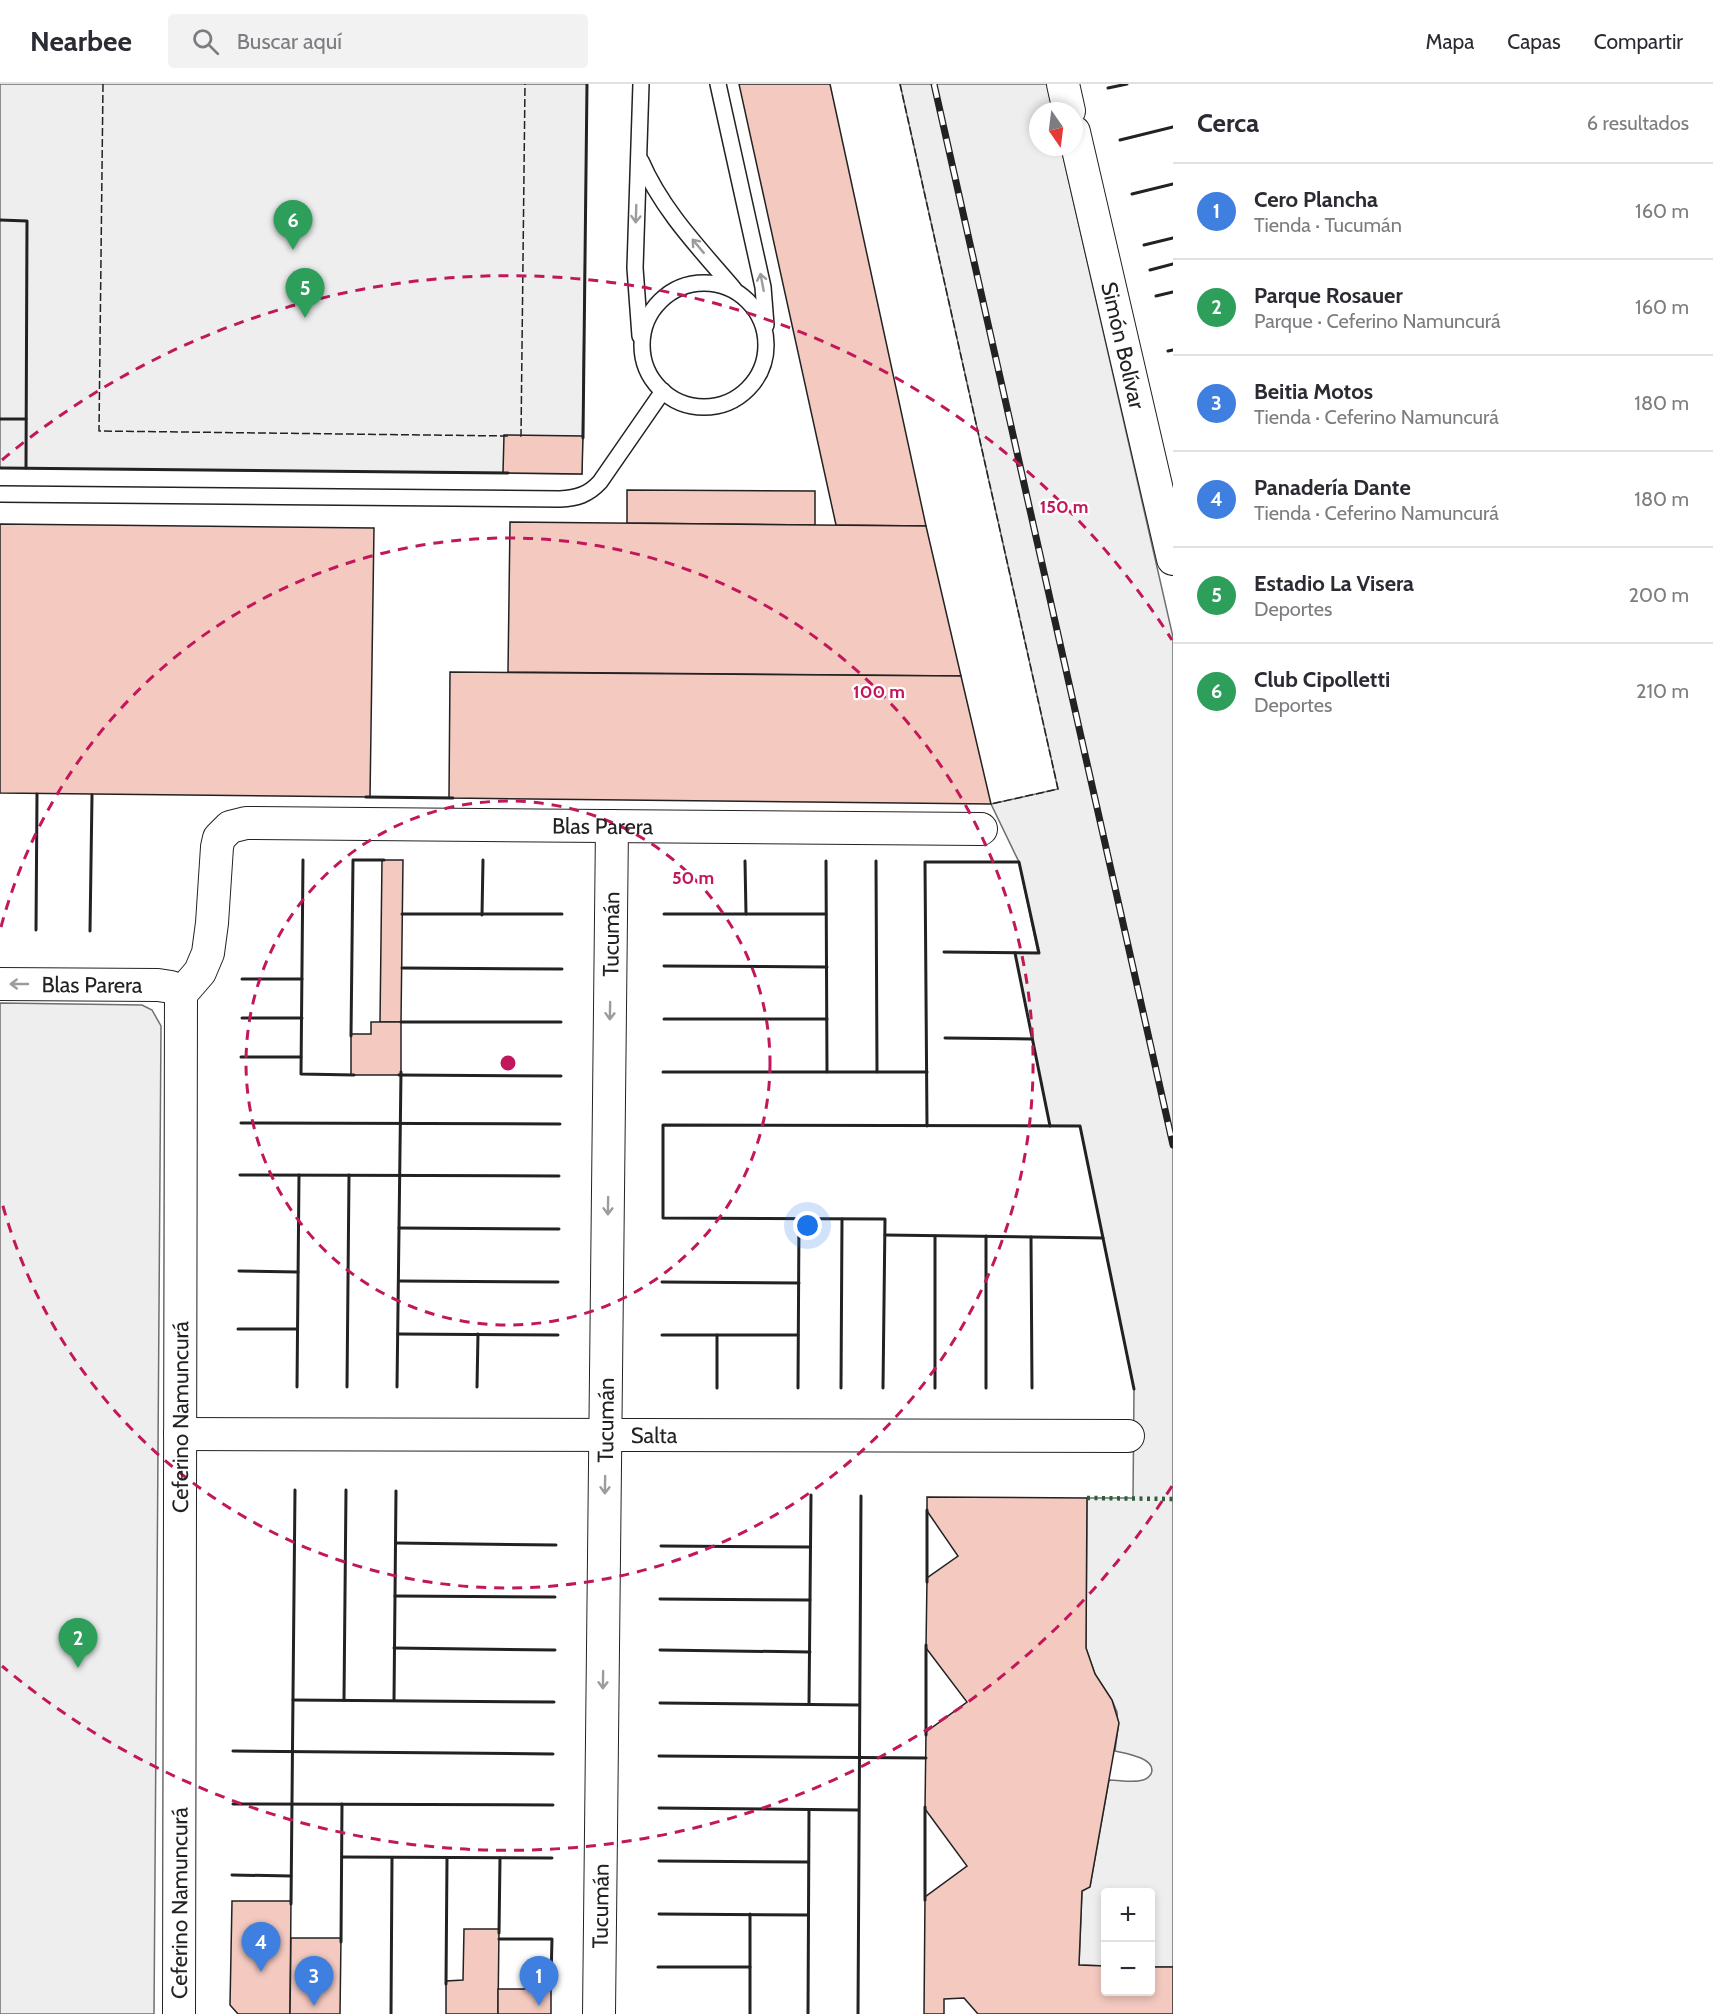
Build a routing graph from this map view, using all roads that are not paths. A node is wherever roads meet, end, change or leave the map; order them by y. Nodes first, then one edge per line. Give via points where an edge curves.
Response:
1 (641, 84) edge
2 (718, 84) edge
3 (1063, 84) edge
4 (1067, 102) edge
5 (639, 156) junction
6 (1081, 156) edge
7 (735, 291) junction
8 (766, 340) junction
9 (642, 352) junction
10 (663, 391) junction
11 (1161, 449) edge
12 (0, 494) edge
13 (1173, 559) edge
14 (612, 826) junction
15 (981, 829) dead end
16 (0, 984) edge
17 (181, 994) junction
18 (180, 1434) junction
19 (605, 1435) junction
20 (1128, 1436) dead end
21 (179, 2014) edge
22 (599, 2014) edge

1 - 5 lane
8 -> 2 lane via 763,287
3 - 4 street
7 -> 5 lane via 664,205
5 -> 9 lane via 635,275
6 - 11 street, Simón Bolívar
7 - 8 lane via 756,312
7 - 9 lane via 721,285 691,284 663,297 646,322
8 - 10 lane via 765,355 753,381 731,400 717,405 688,405
9 - 10 lane via 653,380
10 - 12 lane via 600,482 578,497
11 - 13 street, Simón Bolívar
14 - 15 street, Blas Parera
14 - 17 street, Blas Parera via 235,825 219,838 207,953 200,972
14 -> 19 street, Tucumán
17 -> 16 street, Blas Parera via 158,985
17 - 18 street, Ceferino Namuncurá
18 - 19 street, Salta
18 - 21 street, Ceferino Namuncurá
19 - 20 street, Salta
19 -> 22 street, Tucumán

